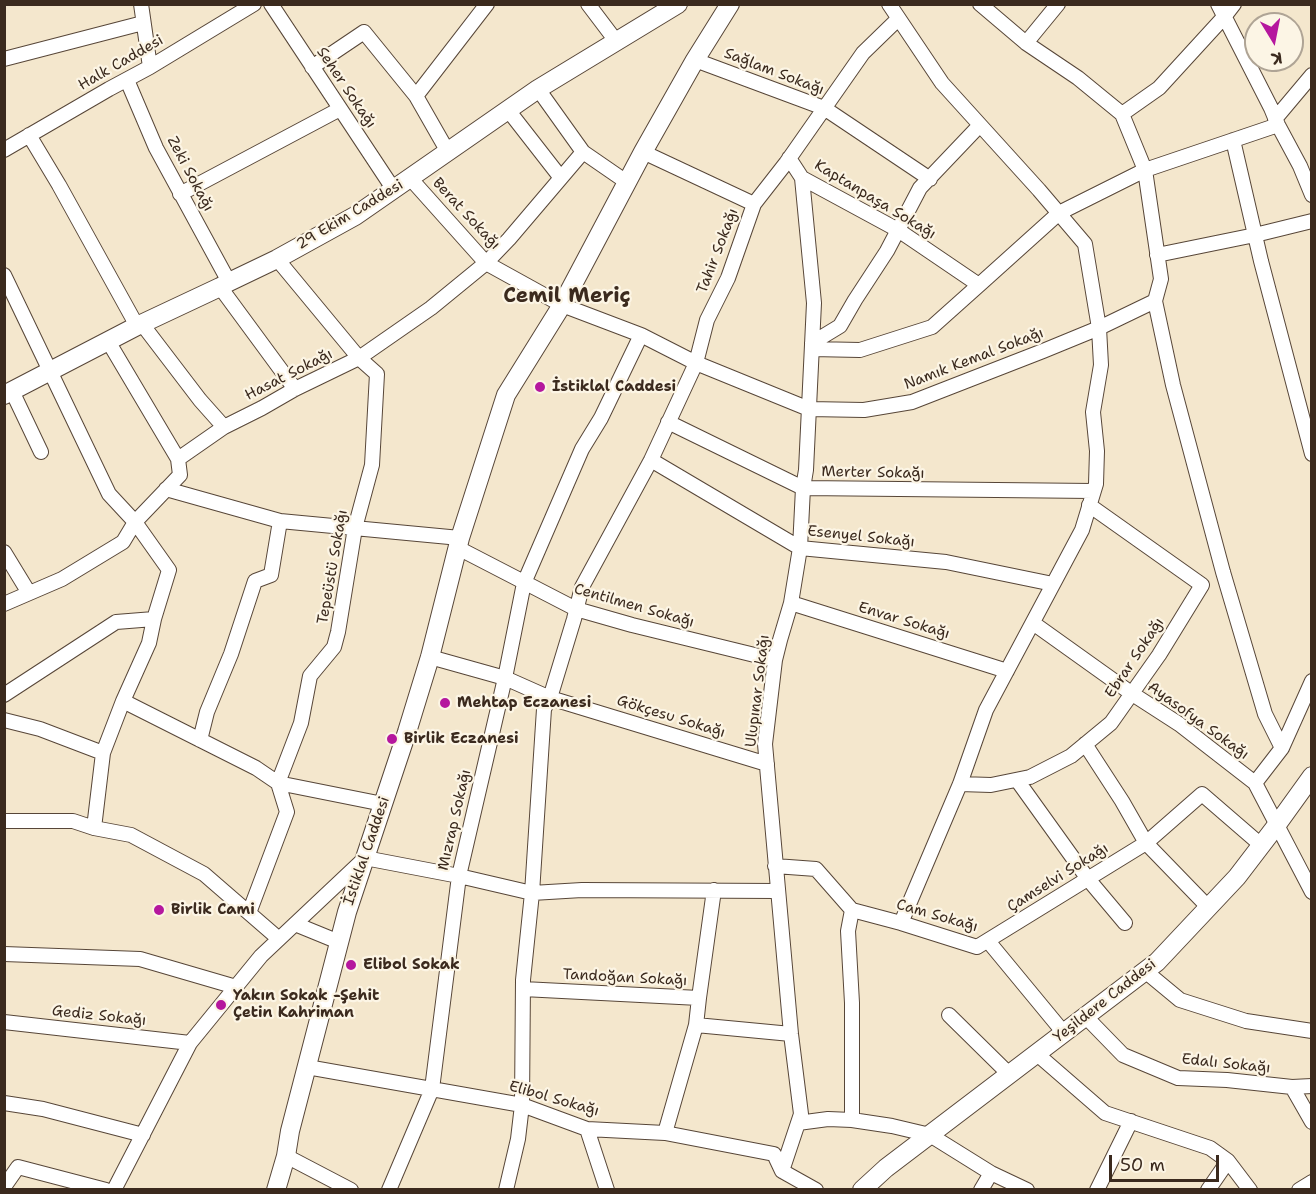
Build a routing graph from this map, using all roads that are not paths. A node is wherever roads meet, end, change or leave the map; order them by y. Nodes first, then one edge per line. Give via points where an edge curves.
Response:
1 (141, 4) edge
2 (254, 4) edge
3 (271, 4) edge
4 (488, 4) edge
5 (588, 4) edge
6 (678, 4) edge
7 (730, 4) edge
8 (889, 4) edge
9 (980, 4) edge
10 (1058, 4) edge
11 (1234, 4) edge
12 (1221, 11) edge
13 (898, 19) junction
14 (143, 23) junction
15 (616, 41) junction
16 (1026, 43) junction
17 (4, 59) edge
18 (695, 60) junction
19 (150, 67) junction
20 (312, 67) junction
21 (1311, 75) edge
22 (128, 80) junction
23 (538, 89) junction
24 (416, 96) junction
25 (824, 108) junction
26 (340, 109) junction
27 (508, 110) junction
28 (1122, 114) junction
29 (1277, 122) junction
30 (980, 125) junction
31 (29, 135) junction
32 (1233, 140) junction
33 (4, 150) edge
34 (448, 152) junction
35 (643, 152) junction
36 (583, 153) junction
37 (789, 158) junction
38 (1145, 170) junction
39 (410, 178) junction
40 (561, 178) junction
41 (802, 178) junction
42 (930, 179) junction
43 (628, 183) junction
44 (394, 190) junction
45 (180, 194) junction
46 (1311, 195) edge
47 (754, 204) junction
48 (1059, 213) junction
49 (1311, 221) edge
50 (898, 230) junction
51 (1255, 235) junction
52 (1157, 255) junction
53 (277, 259) junction
54 (486, 263) junction
55 (4, 275) edge
56 (225, 284) junction
57 (979, 285) junction
58 (1155, 301) junction
59 (562, 305) junction
60 (140, 325) junction
61 (1099, 328) junction
62 (641, 335) junction
63 (108, 341) junction
64 (812, 346) junction
65 (359, 358) junction
66 (696, 363) junction
67 (50, 371) junction
68 (295, 390) junction
69 (8, 393) edge
70 (809, 409) junction
71 (668, 422) junction
72 (224, 427) junction
73 (41, 452) dead end
74 (1311, 454) edge
75 (178, 459) junction
76 (651, 460) junction
77 (802, 488) junction
78 (166, 489) junction
79 (1093, 491) junction
80 (1089, 505) junction
81 (280, 521) junction
82 (135, 522) junction
83 (355, 528) junction
84 (459, 543) junction
85 (800, 548) junction
86 (4, 552) edge
87 (524, 583) junction
88 (1053, 584) junction
89 (29, 593) junction
90 (791, 603) junction
91 (4, 604) edge
92 (576, 609) junction
93 (154, 619) junction
94 (1033, 623) junction
95 (430, 657) junction
96 (776, 660) junction
97 (1007, 671) junction
98 (505, 678) junction
99 (1311, 681) edge
100 (1131, 693) junction
101 (4, 695) edge
102 (550, 698) junction
103 (123, 701) junction
104 (4, 720) edge
105 (200, 740) junction
106 (1085, 744) junction
107 (1282, 748) junction
108 (104, 753) junction
109 (767, 764) junction
110 (1311, 776) edge
111 (1017, 780) junction
112 (278, 783) junction
113 (1256, 783) junction
114 (960, 784) junction
115 (383, 804) junction
116 (4, 821) edge
117 (1276, 826) junction
118 (93, 828) junction
119 (1146, 843) junction
120 (1261, 845) junction
121 (365, 858) junction
122 (775, 866) junction
123 (459, 876) junction
124 (1088, 879) junction
125 (714, 890) junction
126 (777, 891) junction
127 (1311, 892) edge
128 (532, 893) junction
129 (1209, 908) junction
130 (852, 910) junction
131 (249, 913) junction
132 (901, 923) junction
133 (1125, 923) dead end
134 (295, 924) junction
135 (279, 939) junction
136 (988, 941) junction
137 (339, 942) junction
138 (4, 954) edge
139 (1145, 971) junction
140 (236, 987) junction
141 (523, 989) junction
142 (699, 998) junction
143 (949, 1015) dead end
144 (1086, 1017) junction
145 (4, 1022) edge
146 (696, 1026) junction
147 (1311, 1031) edge
148 (1064, 1033) junction
149 (790, 1034) junction
150 (190, 1043) junction
151 (1036, 1054) junction
152 (307, 1067) junction
153 (1010, 1075) junction
154 (1311, 1086) edge
155 (1292, 1087) junction
156 (432, 1089) junction
157 (4, 1103) edge
158 (522, 1105) junction
159 (852, 1120) junction
160 (1131, 1121) junction
161 (1311, 1122) edge
162 (798, 1123) junction
163 (587, 1128) junction
164 (665, 1133) junction
165 (142, 1135) junction
166 (930, 1135) junction
167 (286, 1156) junction
168 (1228, 1161) junction
169 (11, 1165) edge
170 (782, 1172) junction
171 (991, 1173) junction
172 (1311, 1182) edge
173 (4, 1187) edge
174 (106, 1190) edge
175 (114, 1190) edge
176 (276, 1190) edge
177 (351, 1190) edge
178 (389, 1190) edge
179 (506, 1190) edge
180 (607, 1190) edge
181 (816, 1190) edge
182 (862, 1190) edge
183 (981, 1190) edge
184 (1027, 1190) edge
185 (1097, 1190) edge
186 (1208, 1190) edge
187 (1250, 1190) edge
188 (1299, 1190) edge

1 - 14 street
2 - 19 street, Halk Caddesi
3 - 20 street, Seher Sokağı
4 - 24 street
5 - 15 street
6 - 15 street, 29 Ekim Caddesi
7 - 18 street, İstiklal Caddesi
8 - 13 street
9 - 16 street
10 - 16 street
11 - 12 street
12 - 28 street via 1159,88
12 - 29 street
13 - 25 street, Tahir Sokağı via 863,53
13 - 30 street via 942,82
14 - 17 street
14 - 19 street
15 - 23 street, 29 Ekim Caddesi
16 - 28 street
18 - 25 street, Sağlam Sokağı
18 - 35 street, İstiklal Caddesi
19 - 22 street, Halk Caddesi
20 - 24 street via 364,32
20 - 26 street, Seher Sokağı
21 - 29 street
22 - 31 street, Halk Caddesi
22 - 45 street, Zeki Sokağı
23 - 27 street, 29 Ekim Caddesi
23 - 36 street
24 - 34 street
25 - 37 street, Tahir Sokağı
25 - 42 street, Sağlam Sokağı
26 - 44 street, Seher Sokağı
26 - 45 street
27 - 34 street, 29 Ekim Caddesi
27 - 40 street
28 - 38 street
29 - 32 street
29 - 46 street
30 - 42 street
30 - 48 street
31 - 33 street, Halk Caddesi
31 - 60 street
32 - 38 street
32 - 51 street
34 - 39 street, 29 Ekim Caddesi
35 - 43 street, İstiklal Caddesi
35 - 47 street
36 - 40 street, Hasat Sokağı
36 - 43 street
37 - 41 street, Kaptanpaşa Sokağı
37 - 47 street, Tahir Sokağı
38 - 48 street
38 - 52 street
39 - 44 street, 29 Ekim Caddesi
39 - 54 street, Berat Sokağı
40 - 54 street, Hasat Sokağı
41 - 50 street, Kaptanpaşa Sokağı
41 - 64 street, Ulupınar Sokağı via 814,303
42 - 50 street via 920,188
43 - 59 street, İstiklal Caddesi
44 - 53 street, 29 Ekim Caddesi
45 - 56 street, Zeki Sokağı
47 - 66 street, Tahir Sokağı via 728,278 707,320
48 - 57 street
48 - 61 street via 1085,244
49 - 51 street
50 - 57 street, Kaptanpaşa Sokağı
50 - 64 street via 840,327
51 - 52 street
51 - 74 street
52 - 58 street via 1161,279
53 - 56 street, 29 Ekim Caddesi
53 - 65 street
54 - 59 street, Berat Sokağı
54 - 65 street, Hasat Sokağı via 431,308
55 - 67 street
56 - 60 street, 29 Ekim Caddesi
56 - 68 street, Zeki Sokağı
57 - 64 street via 932,327 860,350
58 - 61 street, Namık Kemal Sokağı
58 - 107 street via 1223,572 1265,714
59 - 62 street, Berat Sokağı
59 - 84 street, İstiklal Caddesi via 506,395
60 - 63 street, 29 Ekim Caddesi
60 - 72 street
61 - 70 street, Namık Kemal Sokağı via 912,402 864,410
61 - 79 street via 1101,365 1093,412
62 - 66 street, Namık Kemal Sokağı
62 - 87 street, Mızrap Sokağı via 582,448
63 - 67 street, 29 Ekim Caddesi
63 - 75 street
64 - 70 street, Ulupınar Sokağı
65 - 68 street, Hasat Sokağı
65 - 83 street, Tepeüstü Sokağı via 377,374 372,465
66 - 70 street, Namık Kemal Sokağı
66 - 71 street, Tahir Sokağı
67 - 69 street, 29 Ekim Caddesi
67 - 82 street via 109,494
68 - 72 street, Hasat Sokağı
69 - 73 street
70 - 77 street, Ulupınar Sokağı
71 - 76 street, Tahir Sokağı
71 - 77 street, Merter Sokağı
72 - 75 street, Hasat Sokağı
75 - 78 street via 180,475
76 - 85 street, Esenyel Sokağı
76 - 92 street, Tahir Sokağı via 582,587
77 - 79 street, Merter Sokağı
77 - 85 street, Ulupınar Sokağı
78 - 81 street
78 - 82 street
79 - 80 street
80 - 88 street via 1082,530
80 - 100 street, Ebrar Sokağı via 1202,585
81 - 83 street
81 - 105 street via 272,575 255,581
82 - 89 street via 123,542 62,579
82 - 93 street via 169,570
83 - 84 street
83 - 112 street, Tepeüstü Sokağı via 334,646 310,676 301,723
84 - 87 street, Centilmen Sokağı
84 - 95 street, İstiklal Caddesi
85 - 88 street, Esenyel Sokağı via 946,562
85 - 90 street, Ulupınar Sokağı
86 - 89 street
87 - 92 street, Centilmen Sokağı
87 - 98 street, Mızrap Sokağı
88 - 94 street
89 - 91 street
90 - 96 street, Ulupınar Sokağı
90 - 97 street, Envar Sokağı
92 - 96 street, Centilmen Sokağı
92 - 102 street, Tahir Sokağı
93 - 101 street via 116,622
93 - 103 street via 149,643
94 - 97 street
94 - 100 street, Ayasofya Sokağı
95 - 98 street, Gökçesu Sokağı
95 - 115 street, İstiklal Caddesi
96 - 109 street, Ulupınar Sokağı via 765,744
97 - 114 street via 986,710
98 - 102 street, Gökçesu Sokağı
98 - 123 street, Mızrap Sokağı
99 - 107 street
100 - 106 street, Ebrar Sokağı via 1111,723
100 - 113 street, Ayasofya Sokağı
102 - 109 street, Gökçesu Sokağı
102 - 128 street, Tahir Sokağı via 544,709
103 - 105 street
103 - 108 street
104 - 108 street
105 - 112 street
106 - 111 street, Ebrar Sokağı via 1071,756
106 - 119 street
107 - 113 street
108 - 118 street
109 - 122 street, Ulupınar Sokağı
110 - 117 street, Yeşildere Caddesi
111 - 114 street, Ebrar Sokağı via 991,785
111 - 124 street
112 - 115 street
112 - 131 street via 287,812
113 - 117 street
114 - 132 street
115 - 121 street, İstiklal Caddesi
116 - 118 street via 73,821
117 - 120 street, Yeşildere Caddesi
117 - 127 street
118 - 131 street via 131,836 204,874
119 - 120 street, Çamselvi Sokağı via 1202,794
119 - 124 street, Çamselvi Sokağı
119 - 129 street
120 - 129 street, Yeşildere Caddesi
121 - 123 street
121 - 134 street
121 - 137 street, İstiklal Caddesi
122 - 126 street, Ulupınar Sokağı
122 - 130 street via 816,869
123 - 128 street
123 - 156 street, Mızrap Sokağı
124 - 133 street
124 - 136 street, Çamselvi Sokağı
125 - 126 street
125 - 128 street
125 - 142 street
126 - 149 street, Ulupınar Sokağı
128 - 141 street, Tahir Sokağı
129 - 139 street, Yeşildere Caddesi
130 - 132 street, Cam Sokağı
130 - 159 street
131 - 135 street
132 - 136 street, Cam Sokağı via 977,947
134 - 135 street
134 - 137 street
135 - 140 street
136 - 148 street, Cam Sokağı
137 - 152 street, İstiklal Caddesi
138 - 140 street via 140,959
139 - 144 street, Yeşildere Caddesi
139 - 147 street via 1180,1000 1246,1021
140 - 150 street
141 - 142 street, Tandoğan Sokağı
141 - 158 street, Tahir Sokağı
142 - 146 street, Tandoğan Sokağı
143 - 153 street
144 - 148 street, Yeşildere Caddesi
144 - 155 street, Edalı Sokağı via 1122,1055 1178,1078
145 - 150 street, Gediz Sokağı
146 - 149 street
146 - 164 street, Tandoğan Sokağı
148 - 151 street, Yeşildere Caddesi
149 - 162 street, Ulupınar Sokağı via 801,1114
150 - 165 street
151 - 153 street, Yeşildere Caddesi
151 - 160 street via 1105,1113
152 - 156 street, Elibol Sokağı
152 - 167 street, İstiklal Caddesi
153 - 166 street, Yeşildere Caddesi
154 - 155 street, Edalı Sokağı
155 - 161 street
156 - 158 street, Elibol Sokağı
156 - 178 street, Mızrap Sokağı
157 - 165 street
158 - 163 street, Elibol Sokağı
158 - 179 street, Tahir Sokağı
159 - 162 street
159 - 166 street
160 - 168 street via 1210,1148
160 - 185 street
162 - 170 street, Ulupınar Sokağı
163 - 164 street, Elibol Sokağı
163 - 180 street
164 - 170 street, Elibol Sokağı via 774,1154
165 - 175 street
166 - 171 street
166 - 182 street, Yeşildere Caddesi
167 - 176 street, İstiklal Caddesi
167 - 177 street
168 - 186 street
168 - 187 street
169 - 173 street
169 - 174 street
170 - 181 street
171 - 183 street
171 - 184 street
172 - 188 street

